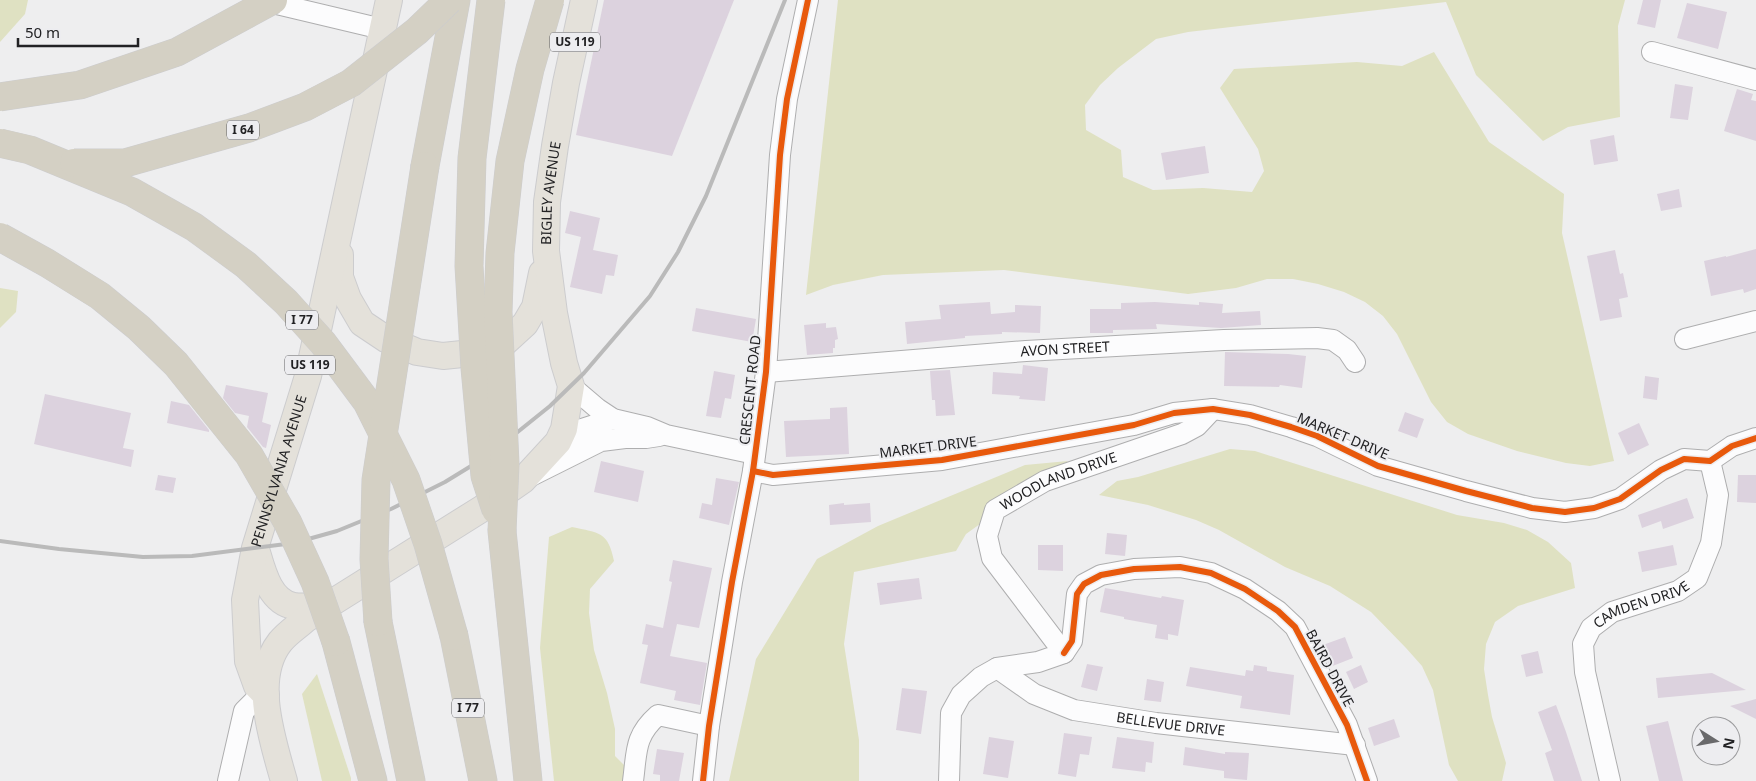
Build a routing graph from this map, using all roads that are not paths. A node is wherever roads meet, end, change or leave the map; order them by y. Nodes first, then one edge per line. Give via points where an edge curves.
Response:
1 (260, 0) edge
2 (273, 0) edge
3 (449, 0) edge
4 (456, 0) edge
5 (491, 0) edge
6 (550, 0) edge
7 (584, 0) edge
8 (808, 0) edge
9 (386, 15) edge
10 (1652, 52) dead end
11 (1756, 80) edge
12 (0, 97) edge
13 (0, 143) edge
14 (0, 160) edge
15 (340, 219) junction
16 (0, 237) edge
17 (546, 251) junction
18 (1756, 321) edge
19 (1685, 339) dead end
20 (1355, 362) dead end
21 (766, 372) junction
22 (571, 386) junction
23 (1213, 409) junction
24 (614, 419) junction
25 (666, 435) junction
26 (1756, 438) edge
27 (558, 442) junction
28 (1710, 461) junction
29 (754, 463) junction
30 (523, 480) junction
31 (502, 531) junction
32 (256, 548) junction
33 (330, 604) junction
34 (1064, 653) junction
35 (248, 661) junction
36 (997, 668) junction
37 (266, 694) junction
38 (244, 711) junction
39 (708, 726) junction
40 (1355, 745) junction
41 (228, 781) edge
42 (284, 781) edge
43 (373, 781) edge
44 (411, 781) edge
45 (483, 781) edge
46 (528, 781) edge
47 (633, 781) edge
48 (703, 781) edge
49 (949, 781) edge
50 (1367, 781) edge
51 (1610, 781) edge

1 - 9 street via 301,9 314,1
2 - 12 highway, bridge via 177,52 80,85
3 - 14 highway, I 64, bridge via 417,31 351,82 305,107 249,128 125,163 34,164
4 - 44 highway, bridge via 425,166 376,480 374,559 378,622
5 - 31 highway, bridge via 472,158 469,266 485,476
6 - 31 highway, bridge via 530,69 510,161 500,252 498,312 505,464
7 - 17 main road, BIGLEY AVENUE / US 119 via 555,146 547,202
8 - 21 street, CRESCENT ROAD via 787,99 780,154
9 - 15 main road, PENNSYLVANIA AVENUE / US 119
10 - 11 street
13 - 45 highway, I 77, bridge via 30,150 132,192 194,227 246,265 323,343 367,402 406,480 454,636
15 - 17 main road via 340,276 348,299 362,323 386,339 425,354 472,354 502,345 525,324 535,307
15 - 32 main road, PENNSYLVANIA AVENUE / US 119 via 308,376
16 - 43 highway, bridge via 100,296 139,328 176,364 250,455 288,523 314,582 336,642
17 - 22 main road, BIGLEY AVENUE / US 119 via 554,313
18 - 19 street
20 - 21 street, AVON STREET via 1347,350 1333,340 1317,338 1026,351
21 - 29 street, CRESCENT ROAD
22 - 24 street
22 - 27 main road, BIGLEY AVENUE / US 119 via 567,419
23 - 28 street, MARKET DRIVE via 1291,427 1378,466 1522,505 1565,512 1594,508 1620,499 1661,470 1684,459
23 - 29 street, MARKET DRIVE via 1174,413 1134,424 942,460 773,475
23 - 34 street, WOODLAND DRIVE via 1197,426 1182,434 1045,481 995,510 987,536 992,558
24 - 25 street
24 - 27 street via 582,429
25 - 29 street, MARKET DRIVE
25 - 30 street via 601,441
26 - 28 street via 1732,446
27 - 30 main road, US 119
28 - 51 street, CAMDEN DRIVE via 1718,495 1711,543 1697,578 1678,591 1612,612 1591,628 1583,644 1585,672
29 - 39 street, CRESCENT ROAD
30 - 33 main road, US 119
31 - 46 highway
32 - 33 main road via 265,576 284,603 295,607
32 - 35 main road, PENNSYLVANIA AVENUE / US 119 via 246,600
33 - 37 main road, US 119 via 281,641 270,663
34 - 36 street via 1038,662
34 - 40 street, BAIRD DRIVE via 1072,641 1077,594 1084,584 1101,574 1180,567 1211,573 1278,611 1294,628
35 - 37 main road, PENNSYLVANIA AVENUE / US 119 via 257,686
35 - 38 street
36 - 40 street, BELLEVUE DRIVE via 1034,694 1074,710 1156,723
36 - 49 street via 961,695 951,713
37 - 38 street via 259,696
37 - 42 main road, US 119 via 271,736
38 - 41 street
39 - 47 street via 658,715 646,725 639,740
39 - 48 street, CRESCENT ROAD
40 - 50 street, BAIRD DRIVE

